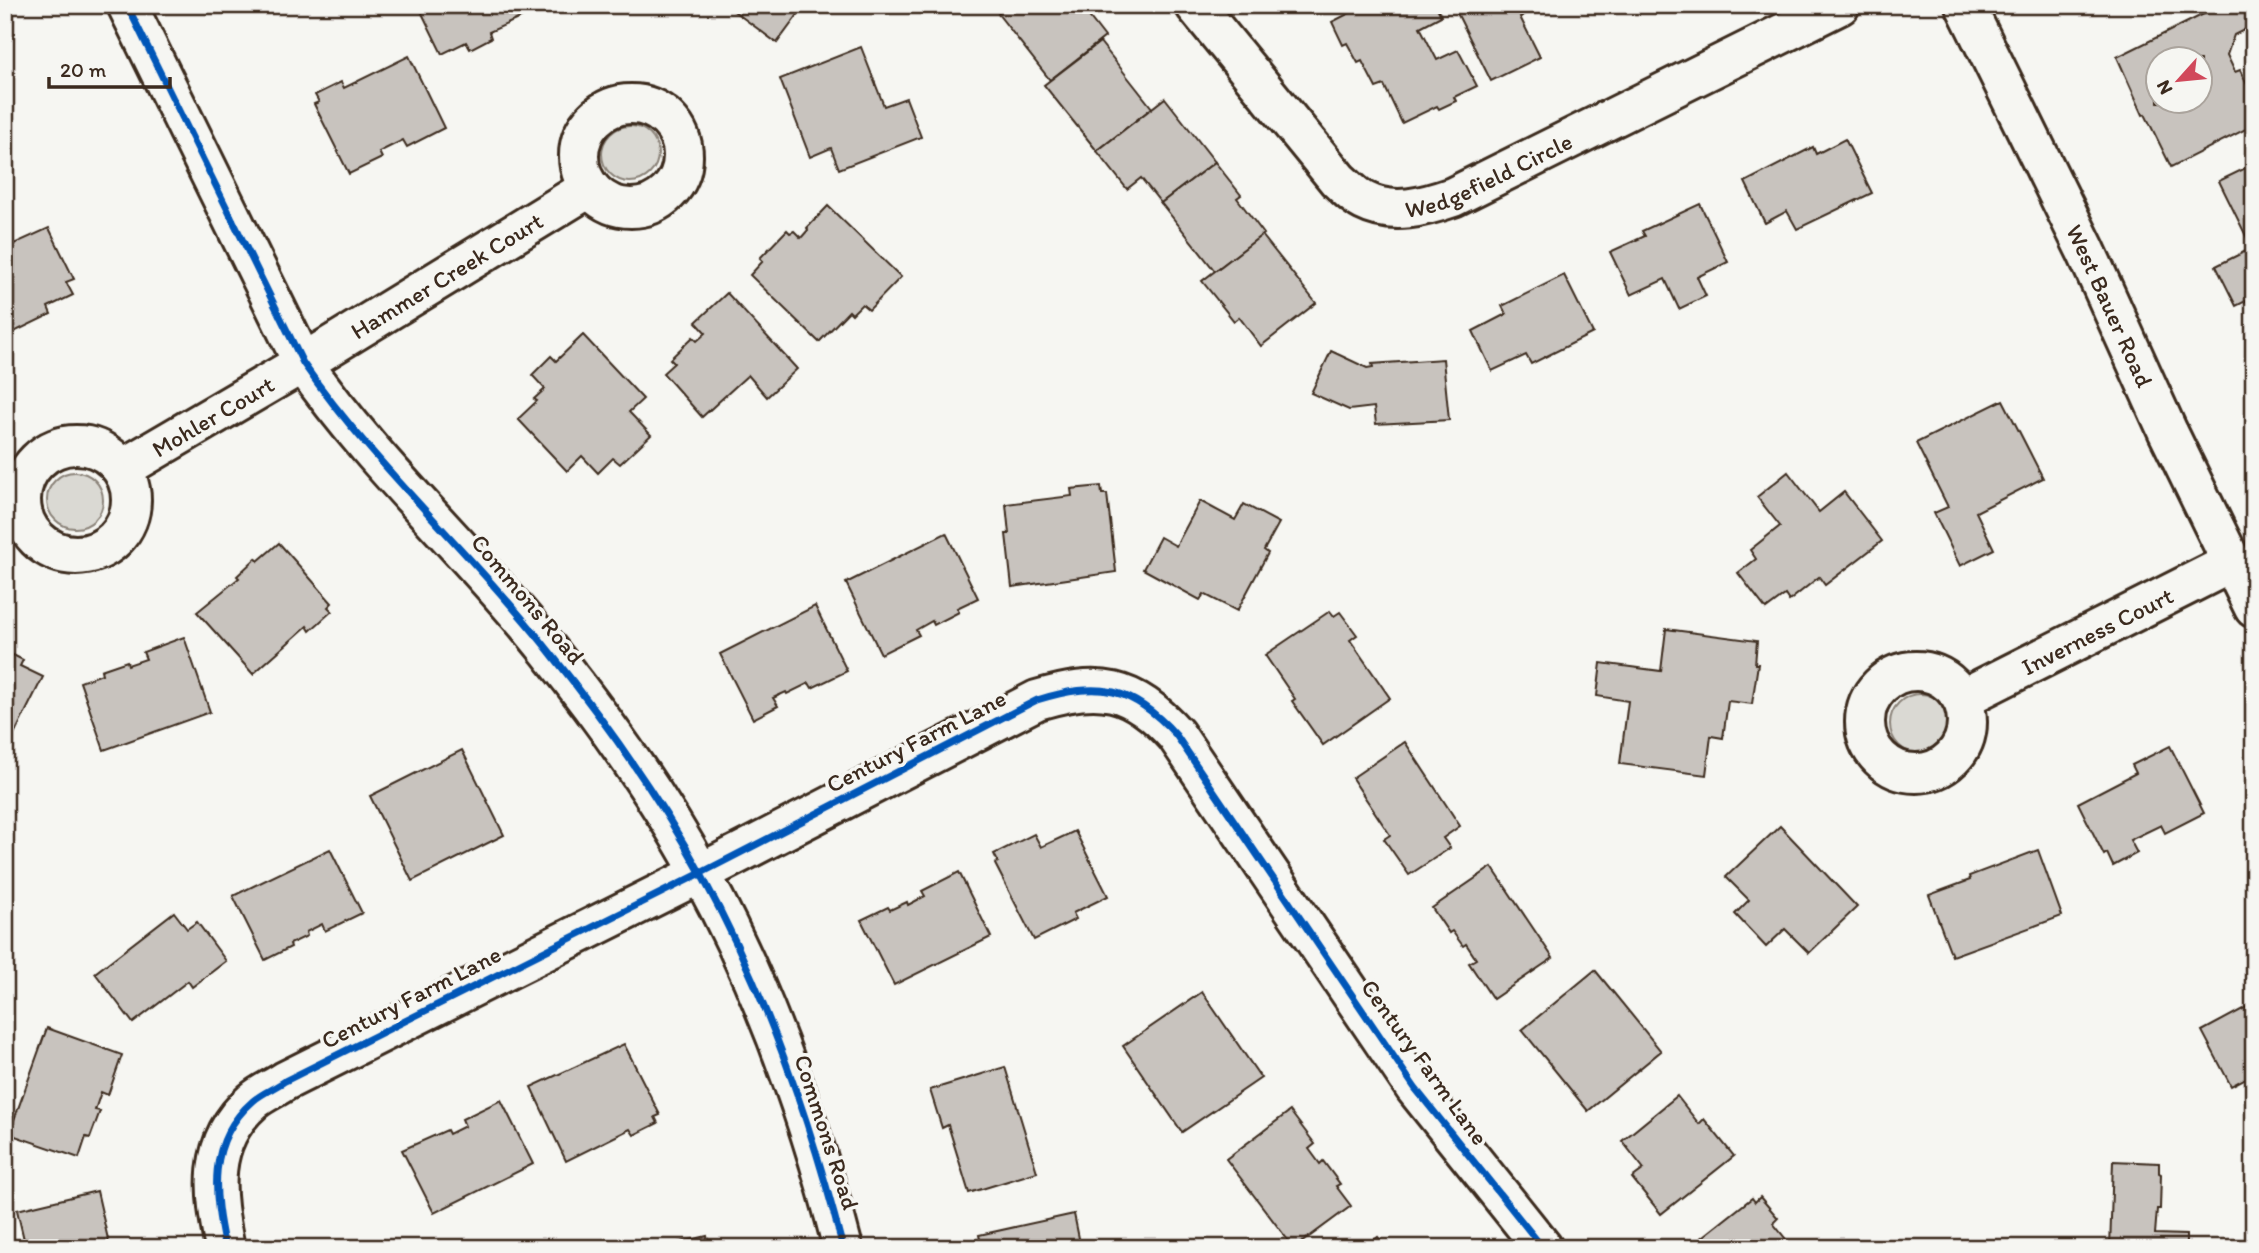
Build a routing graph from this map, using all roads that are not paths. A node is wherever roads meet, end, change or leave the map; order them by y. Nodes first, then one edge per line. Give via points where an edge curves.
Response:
1 (127, 5) edge
2 (1195, 5) edge
3 (1840, 5) edge
4 (1965, 5) edge
5 (589, 188) dead end
6 (303, 363) junction
7 (122, 469) dead end
8 (2231, 563) junction
9 (2254, 608) edge
10 (1963, 698) dead end
11 (701, 873) junction
12 (225, 1248) edge
13 (843, 1248) edge
14 (1543, 1248) edge

1 - 6 street, Commons Road
2 - 3 street, Wedgefield Circle via 1338,180 1363,201 1390,210 1422,208 1453,197
4 - 8 street, West Bauer Road
5 - 6 street, Hammer Creek Court
6 - 7 street, Mohler Court
6 - 11 street, Commons Road via 334,407 549,651 616,740
8 - 9 street, West Bauer Road
8 - 10 street, Inverness Court
11 - 12 street, Century Farm Lane via 253,1101 230,1128 215,1174
11 - 13 street, Commons Road via 791,1076
11 - 14 street, Century Farm Lane via 1037,700 1090,688 1132,698 1155,712 1176,735 1415,1088

